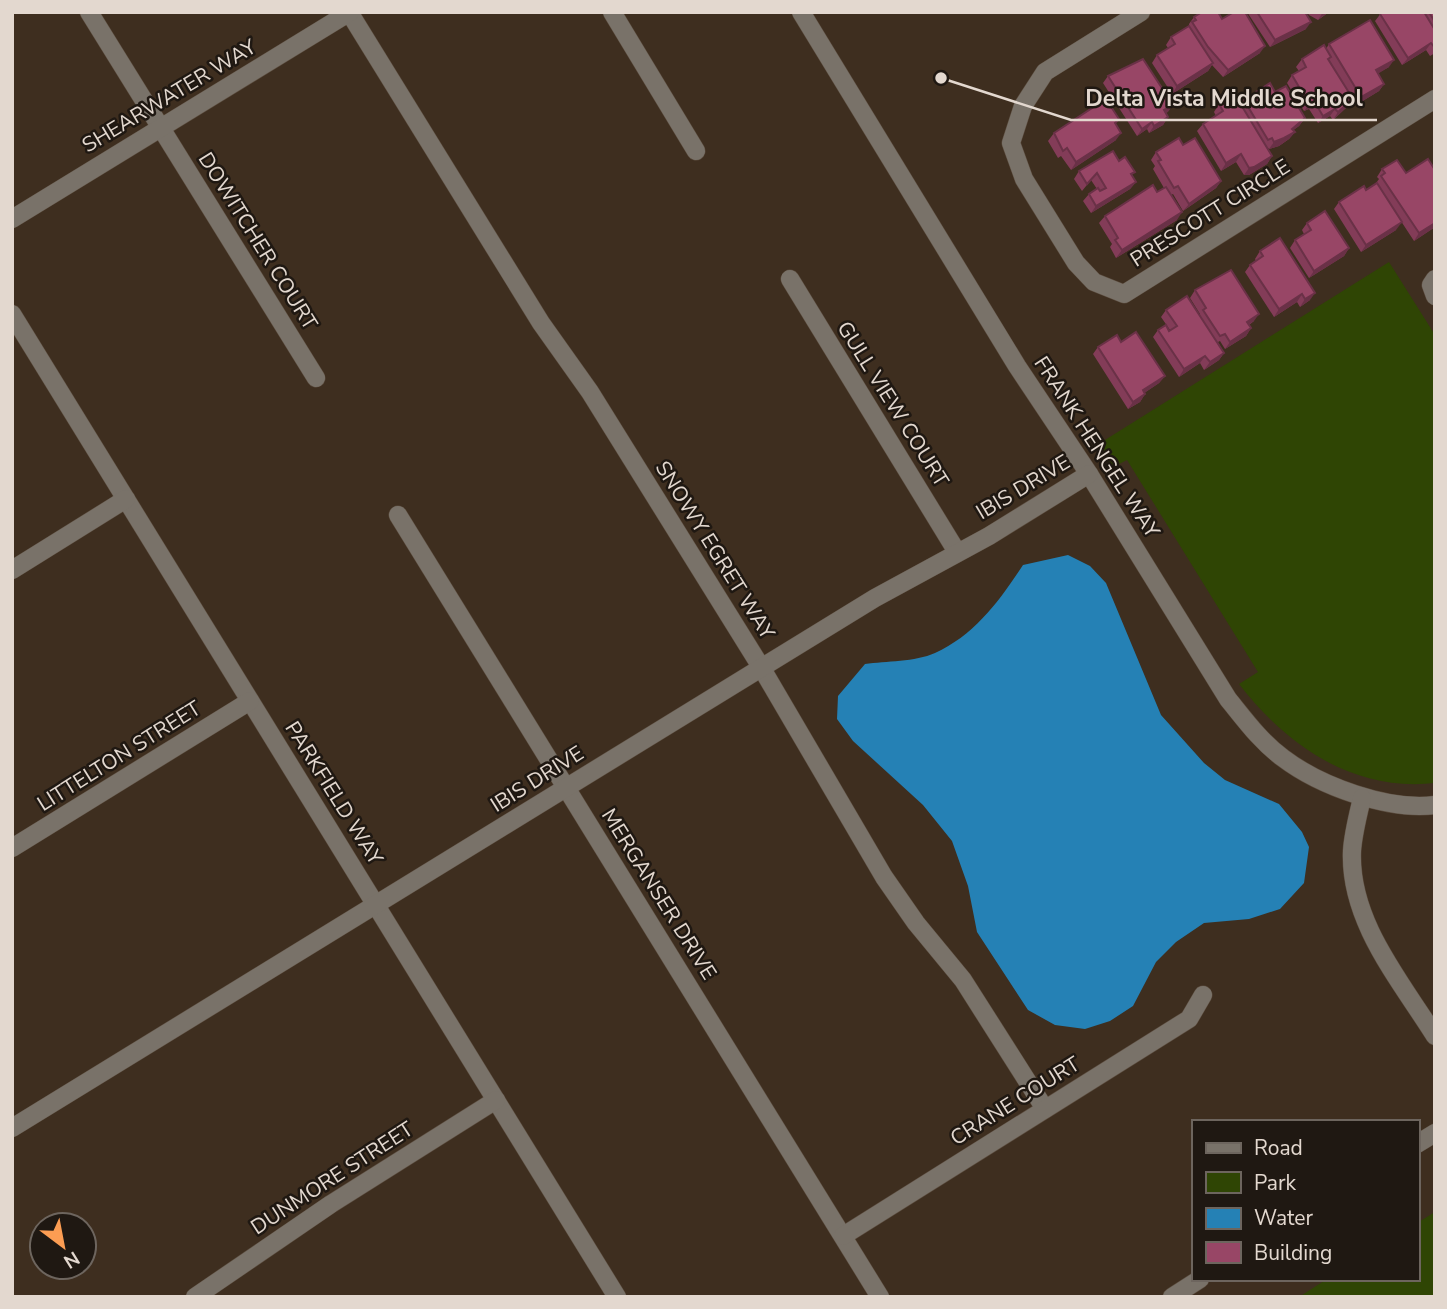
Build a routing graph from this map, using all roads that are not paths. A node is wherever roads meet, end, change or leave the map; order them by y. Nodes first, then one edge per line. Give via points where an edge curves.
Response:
1 (89, 12) edge
2 (350, 12) edge
3 (612, 12) edge
4 (801, 12) edge
5 (1141, 12) edge
6 (1435, 99) edge
7 (161, 128) junction
8 (696, 151) dead end
9 (12, 219) edge
10 (790, 279) dead end
11 (1435, 279) edge
12 (1435, 296) edge
13 (12, 314) edge
14 (316, 378) dead end
15 (1089, 474) junction
16 (126, 499) junction
17 (398, 515) dead end
18 (957, 552) junction
19 (12, 570) edge
20 (761, 667) junction
21 (250, 701) junction
22 (567, 787) junction
23 (1362, 798) junction
24 (1435, 805) edge
25 (12, 848) edge
26 (375, 905) junction
27 (1203, 995) dead end
28 (1435, 1036) edge
29 (496, 1100) junction
30 (1045, 1109) junction
31 (12, 1128) edge
32 (1435, 1133) edge
33 (1419, 1143) edge
34 (843, 1236) junction
35 (1197, 1281) edge
36 (195, 1297) edge
37 (617, 1297) edge
38 (880, 1297) edge
39 (1172, 1297) edge

1 - 7 street, DOWITCHER COURT
2 - 7 street, SHEARWATER WAY
2 - 20 street, SNOWY EGRET WAY via 534,312 590,392
3 - 8 street
4 - 15 street, FRANK HENGEL WAY via 1017,366
5 - 6 street, PRESCOTT CIRCLE via 1045,72 1023,106 1012,143 1024,179 1076,263 1094,282 1124,294
7 - 9 street, SHEARWATER WAY
7 - 14 street, DOWITCHER COURT
10 - 18 street, GULL VIEW COURT
11 - 12 street via 1431,285
13 - 16 street, PARKFIELD WAY
15 - 18 street, IBIS DRIVE
15 - 23 street, FRANK HENGEL WAY via 1228,699 1254,732 1283,759
16 - 19 street
16 - 21 street, PARKFIELD WAY
17 - 22 street, MERGANSER DRIVE
18 - 20 street, IBIS DRIVE
20 - 22 street, IBIS DRIVE
20 - 30 street, SNOWY EGRET WAY via 884,877 963,980
21 - 25 street, LITTELTON STREET
21 - 26 street, PARKFIELD WAY
22 - 26 street, IBIS DRIVE
22 - 34 street, MERGANSER DRIVE
23 - 24 street, FRANK HENGEL WAY
23 - 28 street via 1352,851 1360,907 1371,935
26 - 29 street, PARKFIELD WAY
26 - 31 street, IBIS DRIVE
27 - 30 street, CRANE COURT via 1189,1019
29 - 36 street, DUNMORE STREET
29 - 37 street, PARKFIELD WAY
30 - 34 street, CRANE COURT
32 - 33 street
34 - 38 street, MERGANSER DRIVE
35 - 39 street

